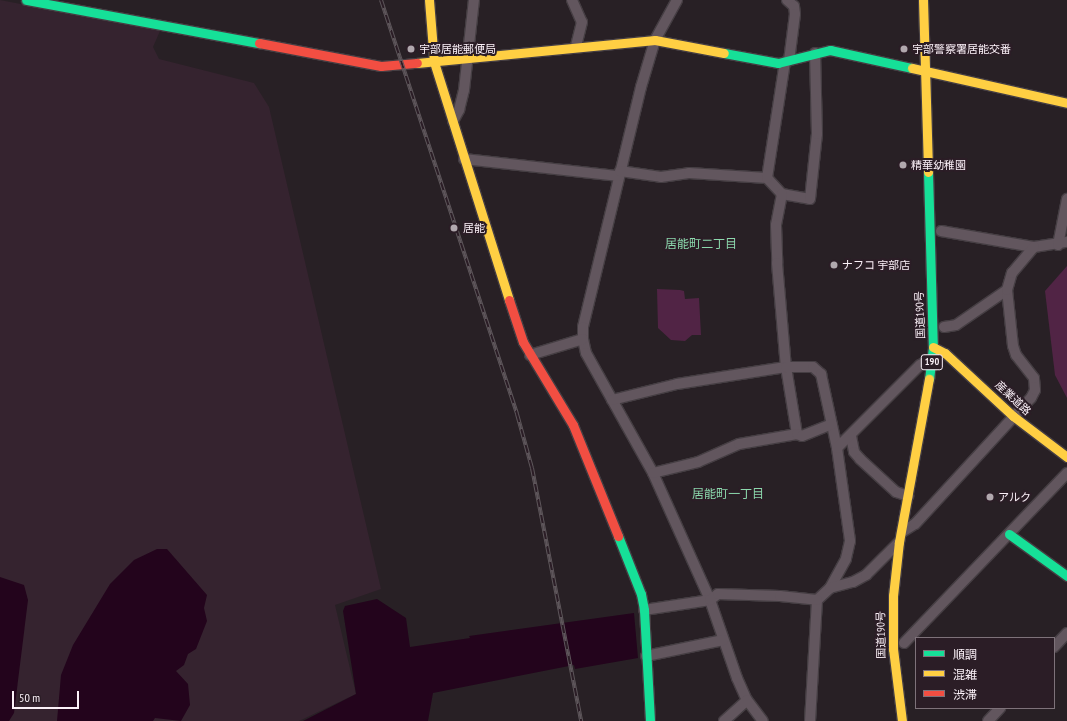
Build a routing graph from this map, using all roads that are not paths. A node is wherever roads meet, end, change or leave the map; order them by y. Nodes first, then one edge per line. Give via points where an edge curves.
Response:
1 (26, 0) edge
2 (429, 0) edge
3 (474, 0) edge
4 (572, 0) edge
5 (677, 0) edge
6 (788, 0) edge
7 (923, 0) edge
8 (655, 40) junction
9 (576, 46) junction
10 (816, 53) junction
11 (468, 58) junction
12 (434, 62) junction
13 (787, 62) junction
14 (925, 71) junction
15 (1067, 103) edge
16 (452, 121) junction
17 (464, 159) junction
18 (620, 173) junction
19 (767, 178) junction
20 (782, 194) junction
21 (1067, 199) edge
22 (941, 231) dead end
23 (1062, 243) edge
24 (1034, 247) junction
25 (1007, 290) junction
26 (944, 323) joint
27 (583, 338) junction
28 (933, 347) junction
29 (945, 352) junction
30 (530, 355) junction
31 (932, 358) junction
32 (943, 366) dead end
33 (786, 367) junction
34 (612, 400) junction
35 (1013, 416) junction
36 (832, 424) junction
37 (797, 434) junction
38 (851, 436) junction
39 (837, 448) junction
40 (1067, 457) edge
41 (653, 473) junction
42 (1067, 473) edge
43 (908, 496) junction
44 (918, 509) dead end
45 (915, 524) junction
46 (902, 532) junction
47 (1009, 534) junction
48 (913, 539) dead end
49 (899, 542) junction
50 (870, 570) junction
51 (895, 576) junction
52 (1067, 576) edge
53 (830, 588) junction
54 (710, 600) junction
55 (817, 600) junction
56 (644, 610) junction
57 (904, 625) dead end
58 (1067, 633) edge
59 (723, 640) junction
60 (1055, 646) edge
61 (905, 647) joint
62 (646, 656) junction
63 (747, 700) junction
64 (999, 709) edge
65 (650, 721) edge
66 (724, 721) edge
67 (763, 721) edge
68 (810, 721) edge
69 (902, 721) edge
70 (988, 721) edge

1 - 12 main road via 365,64 381,66
2 - 12 main road
3 - 11 street
4 - 9 street via 582,22
5 - 8 street
6 - 13 street via 794,6 795,14
7 - 14 main road, 国道190号 / 190
8 - 9 main road
8 - 13 main road via 754,59
8 - 18 street
9 - 11 main road
10 - 13 main road
10 - 14 main road via 830,50
10 - 20 street via 817,134 810,199
11 - 12 main road
11 - 16 street via 459,110
12 - 16 main road
13 - 19 street
14 - 15 main road
14 - 28 main road, 国道190号 / 190
16 - 17 main road
17 - 18 street
17 - 30 main road via 516,325
18 - 19 street via 661,177 689,174
18 - 27 street via 583,327
19 - 20 street
20 - 33 street via 776,225 776,242
21 - 23 street
22 - 24 street
23 - 24 street
24 - 25 street via 1012,273
25 - 26 street via 956,325
25 - 35 street via 1013,346 1016,356 1034,378 1035,390
26 - 29 main road, 190
27 - 30 street
27 - 34 street via 586,352
28 - 29 main road
28 - 31 main road, 国道190号 / 190
29 - 32 main road, 190
29 - 35 main road, 産業道路
30 - 56 main road via 573,425 641,594
31 - 38 street via 920,365
31 - 43 main road, 国道190号 / 190
33 - 34 street via 677,384
33 - 36 street via 812,367 821,374
33 - 37 street
34 - 41 street
35 - 40 main road, 産業道路
35 - 45 street
36 - 37 street via 802,436
36 - 39 street
37 - 41 street via 739,444 698,462
38 - 39 street
38 - 43 street via 854,452 860,459 896,492
39 - 53 street via 850,541 846,559
41 - 54 street
42 - 47 street
43 - 46 main road, 国道190号 / 190
44 - 45 main road
45 - 46 street
45 - 48 main road
46 - 49 main road, 国道190号 / 190
47 - 52 main road
47 - 61 street
49 - 50 street via 893,545
49 - 51 main road, 国道190号 / 190
50 - 51 street via 886,564
50 - 53 street via 853,582
51 - 69 main road, 国道190号 / 190 via 893,649
53 - 55 street
54 - 55 street via 718,594
54 - 56 street
54 - 59 street
55 - 68 street
56 - 62 main road
57 - 61 main road
58 - 60 street
59 - 62 street
59 - 63 street
62 - 65 main road
63 - 66 street
63 - 67 street
64 - 70 street

